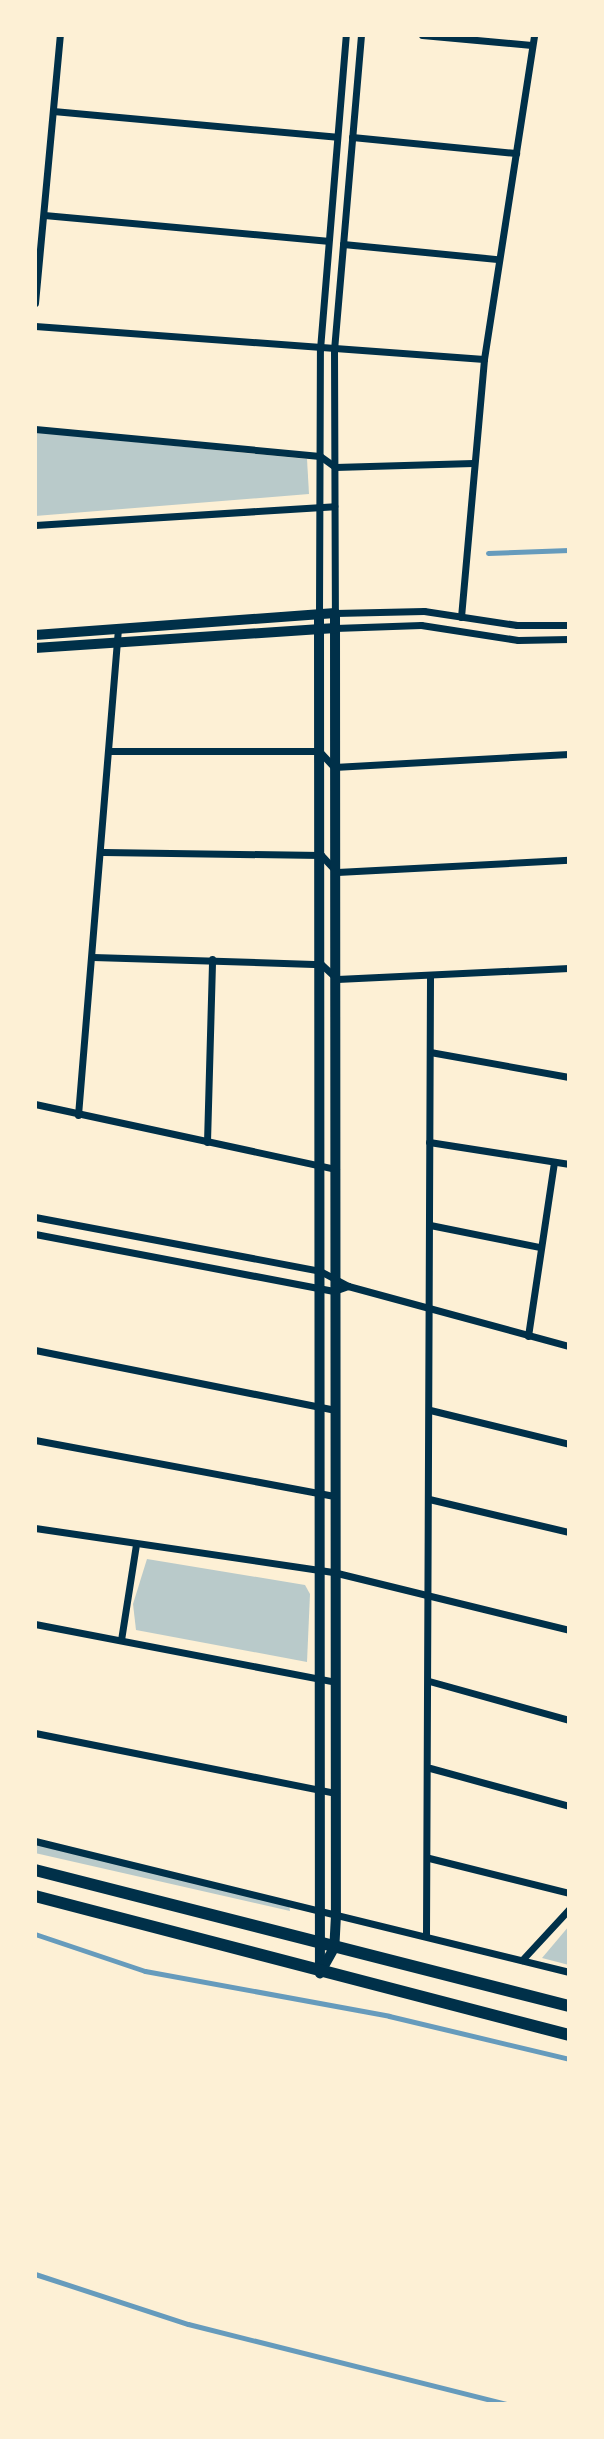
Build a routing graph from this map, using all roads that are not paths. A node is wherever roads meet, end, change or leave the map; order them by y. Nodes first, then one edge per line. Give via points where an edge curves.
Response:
1 (60, 35) edge
2 (346, 35) edge
3 (361, 35) edge
4 (422, 35) edge
5 (534, 35) edge
6 (533, 46) junction
7 (53, 111) junction
8 (337, 137) junction
9 (352, 137) junction
10 (516, 153) junction
11 (44, 215) junction
12 (327, 241) junction
13 (343, 244) junction
14 (497, 260) junction
15 (35, 303) edge
16 (35, 326) edge
17 (320, 349) junction
18 (334, 350) junction
19 (484, 359) junction
20 (35, 429) edge
21 (320, 456) junction
22 (473, 463) junction
23 (335, 467) junction
24 (320, 506) junction
25 (334, 506) junction
26 (35, 525) edge
27 (335, 613) junction
28 (319, 614) junction
29 (461, 617) junction
30 (569, 625) edge
31 (319, 628) junction
32 (335, 628) junction
33 (118, 630) junction
34 (35, 635) edge
35 (569, 639) edge
36 (117, 643) junction
37 (35, 648) edge
38 (111, 751) junction
39 (319, 751) junction
40 (569, 754) edge
41 (334, 768) junction
42 (103, 852) junction
43 (321, 855) junction
44 (569, 859) edge
45 (337, 872) junction
46 (93, 957) junction
47 (212, 959) junction
48 (321, 964) junction
49 (569, 968) edge
50 (430, 975) junction
51 (337, 979) junction
52 (430, 1052) junction
53 (569, 1077) edge
54 (35, 1104) edge
55 (79, 1115) junction
56 (207, 1142) junction
57 (429, 1142) junction
58 (554, 1162) junction
59 (569, 1164) edge
60 (319, 1167) junction
61 (335, 1169) junction
62 (35, 1217) edge
63 (430, 1225) junction
64 (35, 1234) edge
65 (539, 1247) junction
66 (320, 1271) junction
67 (334, 1274) junction
68 (348, 1286) junction
69 (320, 1287) junction
70 (334, 1290) junction
71 (432, 1307) junction
72 (528, 1336) junction
73 (569, 1346) edge
74 (35, 1350) edge
75 (319, 1407) junction
76 (334, 1410) junction
77 (430, 1410) junction
78 (35, 1440) edge
79 (569, 1444) edge
80 (319, 1495) junction
81 (333, 1496) junction
82 (429, 1499) junction
83 (35, 1528) edge
84 (569, 1532) edge
85 (136, 1544) junction
86 (320, 1572) junction
87 (333, 1572) junction
88 (429, 1595) junction
89 (35, 1624) edge
90 (569, 1630) edge
91 (121, 1640) junction
92 (429, 1681) junction
93 (319, 1682) junction
94 (335, 1682) junction
95 (569, 1720) edge
96 (35, 1732) edge
97 (430, 1768) junction
98 (319, 1789) junction
99 (336, 1793) junction
100 (569, 1806) edge
101 (35, 1841) edge
102 (429, 1858) junction
103 (35, 1870) edge
104 (569, 1894) edge
105 (35, 1896) edge
106 (569, 1909) edge
107 (319, 1912) junction
108 (336, 1915) junction
109 (426, 1934) junction
110 (317, 1943) junction
111 (334, 1948) junction
112 (522, 1960) junction
113 (569, 1972) edge
114 (320, 1973) junction
115 (569, 2006) edge
116 (569, 2035) edge

1 - 7 street
2 - 8 street
3 - 9 street
4 - 6 street
5 - 6 street
6 - 10 street
7 - 8 street
7 - 11 street
8 - 12 street
9 - 10 street
9 - 13 street
10 - 14 street
11 - 12 street
11 - 15 street
12 - 17 street
13 - 14 street
13 - 18 street
14 - 19 street
16 - 17 street
17 - 18 street
17 - 21 street
18 - 19 street
18 - 23 street
19 - 22 street
20 - 21 street
21 - 23 street
21 - 24 street
22 - 23 street
22 - 29 street
23 - 25 street
24 - 25 street
24 - 26 street
24 - 28 street
25 - 27 street
27 - 28 street
27 - 29 street via 424,611
27 - 32 street
28 - 31 street
28 - 33 street
29 - 30 street
31 - 32 street
31 - 36 street
31 - 39 street
32 - 35 street via 421,625 518,640
32 - 41 street
33 - 34 street
33 - 36 street
36 - 37 street
36 - 38 street
38 - 39 street
38 - 42 street
39 - 41 street
39 - 43 street
40 - 41 street
41 - 45 street
42 - 43 street
42 - 46 street
43 - 45 street
43 - 48 street
44 - 45 street
45 - 51 street
46 - 47 street
46 - 55 street
47 - 48 street
47 - 56 street
48 - 51 street
48 - 60 street
49 - 50 street
50 - 51 street
50 - 52 street
51 - 61 street
52 - 53 street
52 - 57 street
54 - 55 street
55 - 56 street
56 - 60 street
57 - 58 street
57 - 63 street
58 - 59 street
58 - 65 street
60 - 61 street
60 - 66 street
61 - 67 street
62 - 66 street
63 - 65 street
63 - 71 street
64 - 69 street
65 - 72 street
66 - 67 street
66 - 69 street
67 - 68 street
67 - 70 street
68 - 70 street
68 - 71 street
69 - 70 street
69 - 75 street
70 - 76 street
71 - 72 street
71 - 77 street
72 - 73 street
74 - 75 street
75 - 76 street
75 - 80 street
76 - 81 street
77 - 79 street
77 - 82 street
78 - 80 street
80 - 81 street
80 - 86 street
81 - 87 street
82 - 84 street
82 - 88 street
83 - 85 street
85 - 86 street
85 - 91 street
86 - 87 street
86 - 93 street
87 - 88 street
87 - 94 street
88 - 90 street
88 - 92 street
89 - 91 street
91 - 93 street
92 - 95 street
92 - 97 street
93 - 94 street
93 - 98 street
94 - 99 street
96 - 98 street
97 - 100 street
97 - 102 street
98 - 99 street
98 - 107 street
99 - 108 street
101 - 107 street
102 - 104 street
102 - 109 street
103 - 110 main road
105 - 114 main road
106 - 112 street
107 - 108 street
107 - 110 street
108 - 109 street
108 - 111 street
109 - 112 street
110 - 111 main road
110 - 114 street
111 - 114 street
111 - 115 main road
112 - 113 street
114 - 116 main road

